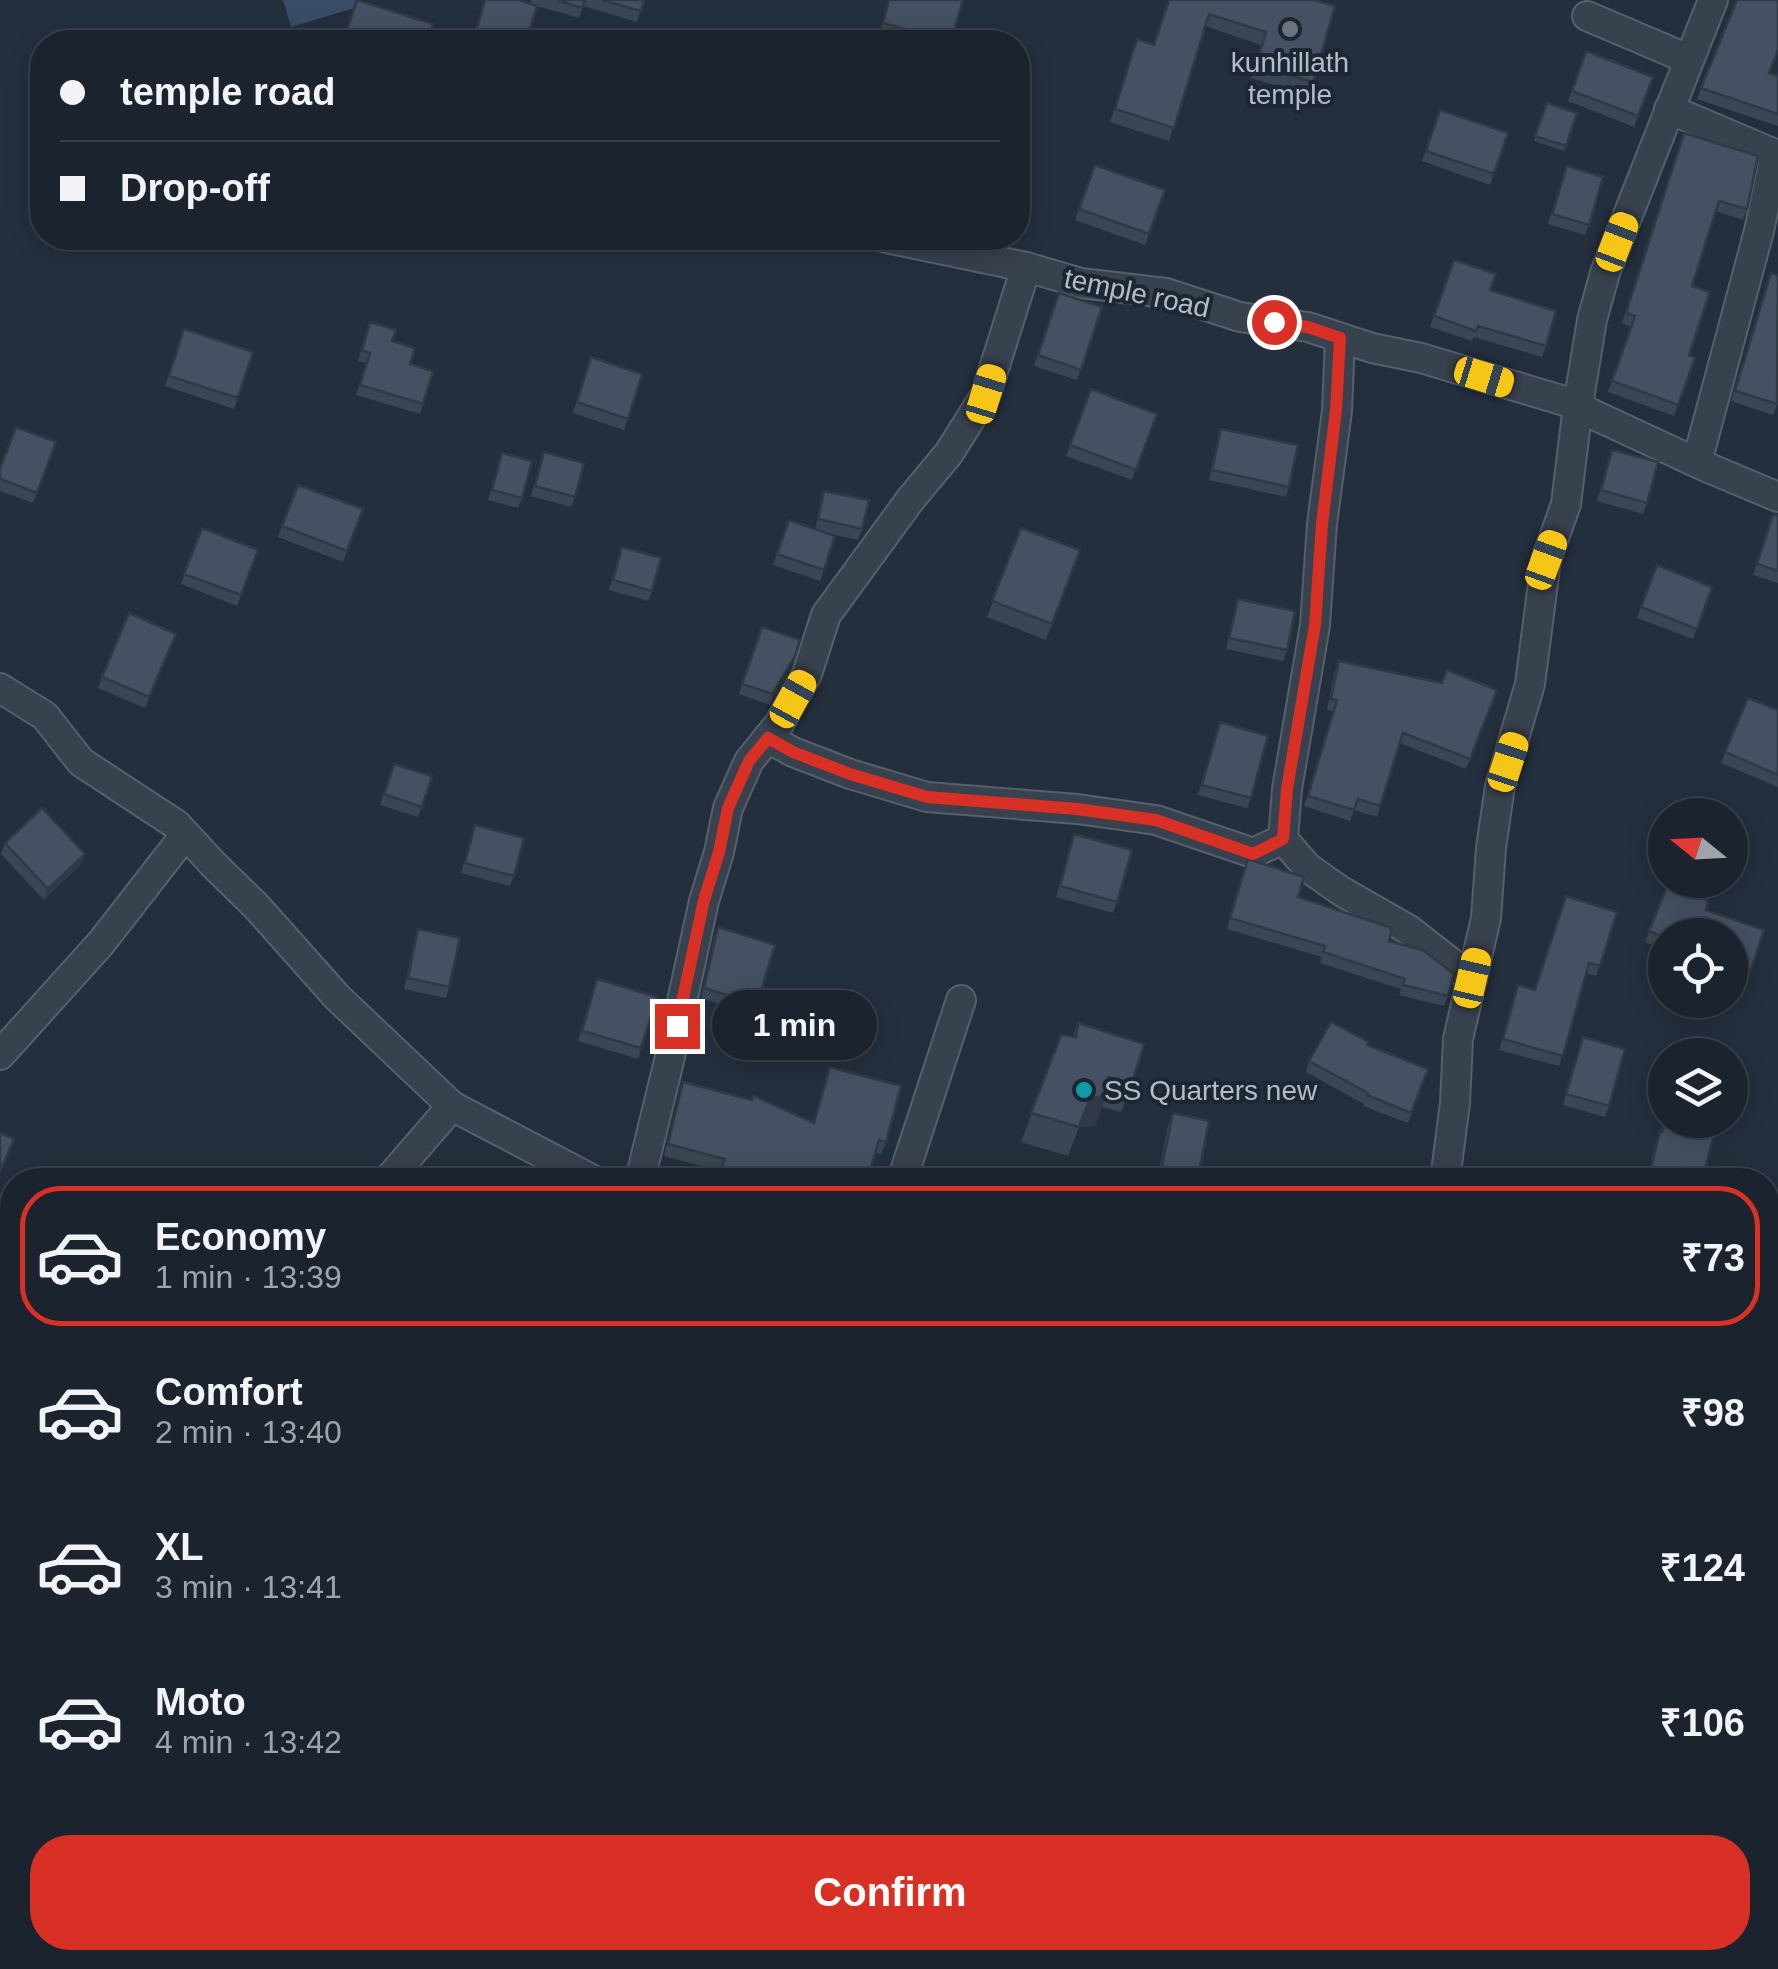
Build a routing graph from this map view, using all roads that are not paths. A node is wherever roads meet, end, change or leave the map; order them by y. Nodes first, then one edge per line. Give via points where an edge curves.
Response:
1 (1713, 0) edge
2 (1587, 16) dead end
3 (1688, 59) junction
4 (1669, 109) junction
5 (944, 250) edge
6 (1026, 267) junction
7 (1340, 338) junction
8 (1578, 405) junction
9 (1697, 462) junction
10 (1778, 496) edge
11 (0, 688) edge
12 (768, 738) junction
13 (186, 835) junction
14 (1283, 839) junction
15 (1472, 978) junction
16 (961, 1000) dead end
17 (0, 1055) edge
18 (452, 1106) junction
19 (398, 1168) edge
20 (571, 1168) edge
21 (643, 1168) edge
22 (906, 1168) edge
23 (1447, 1168) edge

1 - 3 street
2 - 3 street
3 - 4 street
4 - 8 street via 1605,273
4 - 9 street via 1774,154
5 - 6 street, temple road
6 - 7 street, temple road via 1080,283 1166,293
6 - 12 street via 986,394 949,454 826,615 807,674
7 - 8 street, temple road
7 - 14 street via 1315,625
8 - 9 street, temple road
8 - 15 street via 1566,504 1546,560 1530,684 1500,786 1486,918
9 - 10 street, temple road
11 - 13 street via 45,716 82,762
12 - 14 street via 850,774 927,797 1156,820 1253,854
12 - 21 street via 749,761 728,808
13 - 17 street
13 - 18 street via 337,997
14 - 15 street via 1307,867
15 - 23 street via 1458,1039
16 - 22 street
18 - 19 street
18 - 20 street

